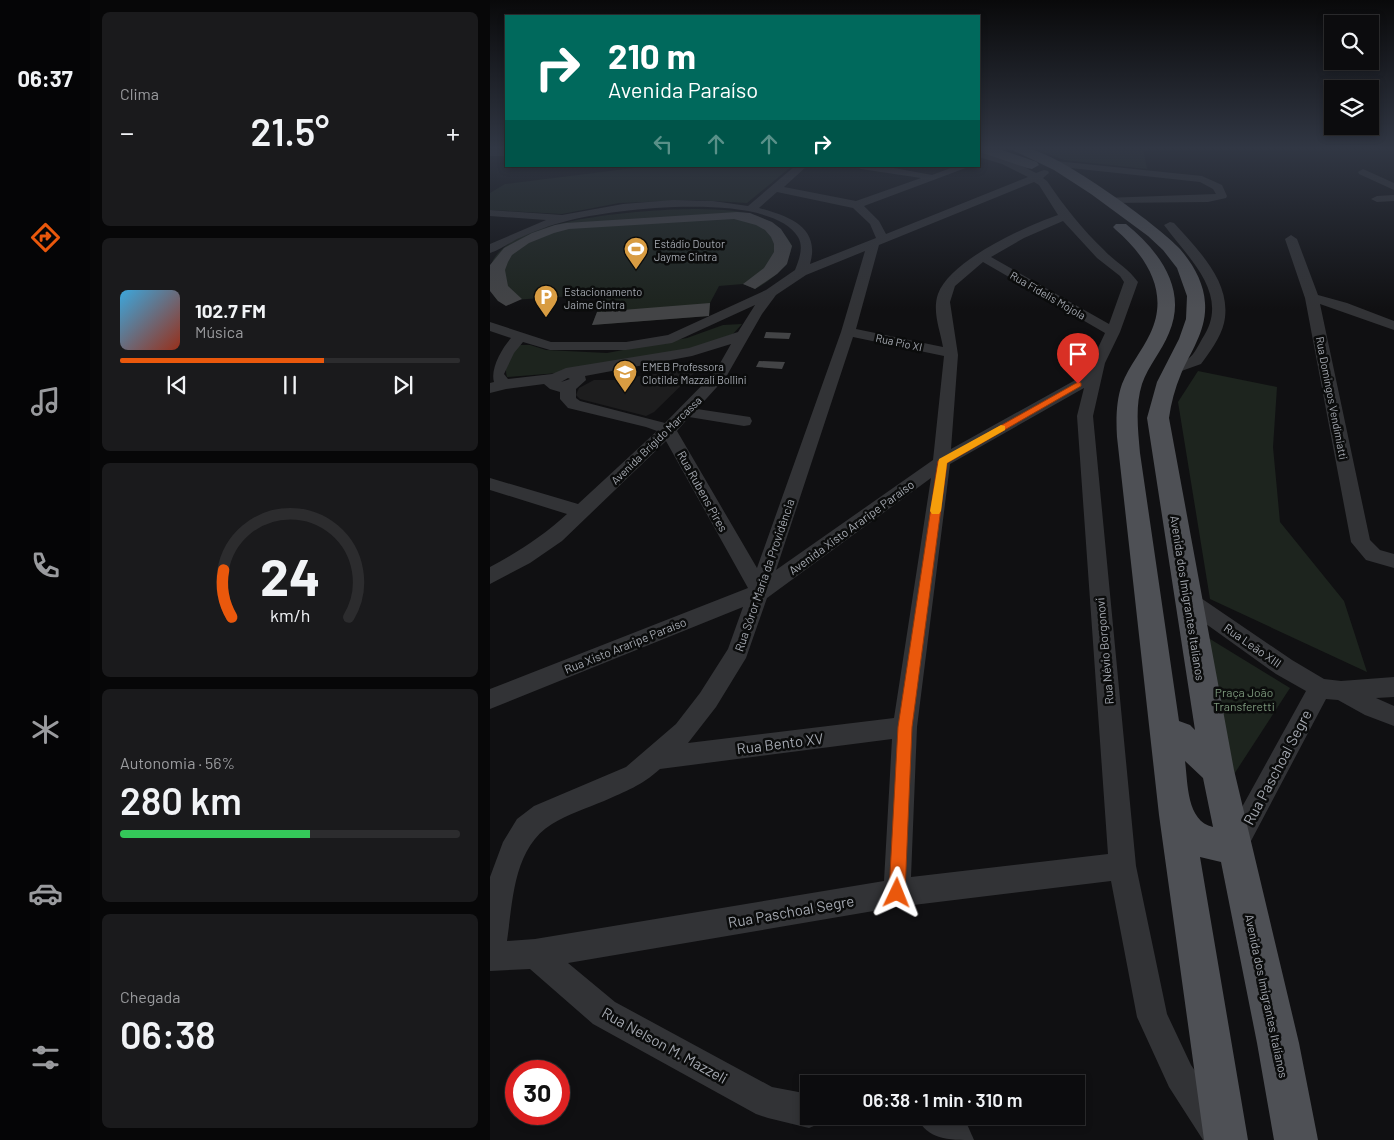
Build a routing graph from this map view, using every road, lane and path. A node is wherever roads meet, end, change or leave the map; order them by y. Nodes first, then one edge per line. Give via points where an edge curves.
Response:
1 (760, 202) edge
2 (843, 202) edge
3 (865, 202) edge
4 (976, 202) edge
5 (1059, 202) edge
6 (1085, 202) edge
7 (1112, 202) edge
8 (857, 205) junction
9 (751, 209) junction
10 (490, 213) edge
11 (1065, 216) junction
12 (564, 218) junction
13 (1166, 232) junction
14 (1132, 235) junction
15 (1291, 239) dead end
16 (878, 241) junction
17 (490, 250) edge
18 (983, 258) junction
19 (801, 272) junction
20 (772, 292) junction
21 (1312, 298) junction
22 (755, 314) junction
23 (1394, 326) edge
24 (494, 327) edge
25 (692, 330) junction
26 (848, 332) junction
27 (1113, 332) junction
28 (745, 334) junction
29 (520, 337) junction
30 (951, 353) junction
31 (490, 359) edge
32 (728, 363) junction
33 (1095, 375) junction
34 (553, 381) junction
35 (505, 384) junction
36 (572, 385) junction
37 (490, 388) edge
38 (490, 397) edge
39 (684, 414) junction
40 (744, 421) dead end
41 (668, 430) junction
42 (942, 461) junction
43 (490, 484) edge
44 (582, 512) junction
45 (1394, 561) edge
46 (490, 576) edge
47 (760, 592) junction
48 (1188, 600) junction
49 (1394, 687) edge
50 (1330, 689) junction
51 (490, 698) edge
52 (1394, 716) edge
53 (905, 727) junction
54 (1166, 734) junction
55 (656, 758) junction
56 (1218, 770) junction
57 (1176, 815) junction
58 (1234, 847) junction
59 (1122, 866) junction
60 (897, 893) junction
61 (535, 954) junction
62 (490, 956) edge
63 (800, 1109) edge
64 (943, 1125) edge
65 (957, 1140) edge
66 (1225, 1140) edge
67 (1296, 1140) edge

1 - 9 street
2 - 8 street
3 - 8 street
4 - 16 street, Avenida Brígido Marcassa
5 - 11 street, Rua Névio Borgonovi
6 - 14 main road, Avenida dos Imigrantes Italianos
7 - 13 main road, Avenida dos Imigrantes Italianos
8 - 16 street via 875,223
9 - 12 street via 660,204
9 - 19 street via 785,220 802,234 806,259
10 - 12 street
11 - 18 street via 1045,223
11 - 27 street, Rua Névio Borgonovi via 1131,282
12 - 17 street via 532,228
13 - 14 main road via 1147,242
13 - 48 main road, Avenida dos Imigrantes Italianos via 1191,279 1197,300 1189,342 1161,396 1158,418
14 - 54 main road, Avenida dos Imigrantes Italianos via 1164,279 1167,300 1164,325 1130,389 1126,415
15 - 21 street, Rua Domingos Vendimiatti
16 - 19 street, Avenida Brígido Marcassa
16 - 26 street, Rua Sóror Maria da Providência
18 - 27 street, Rua Fidelis Mojola
18 - 30 street via 949,286 943,300 944,324
19 - 20 street, Avenida Brígido Marcassa
20 - 22 street, Avenida Brígido Marcassa
20 - 25 street
21 - 23 street
21 - 45 street, Rua Domingos Vendimiatti via 1361,542 1373,555
22 - 25 street
22 - 28 street, Avenida Brígido Marcassa
24 - 29 street
24 - 31 street
25 - 29 street via 672,339 626,346 550,346
26 - 30 street, Rua Pio XI
26 - 47 street, Rua Sóror Maria da Providência
27 - 33 street, Rua Névio Borgonovi
28 - 32 street, Avenida Brígido Marcassa
28 - 36 street
29 - 35 street via 507,351 496,374
30 - 42 street
32 - 36 street via 687,359 673,365 602,374
32 - 39 street, Avenida Brígido Marcassa
33 - 42 street, Avenida Xisto Araripe Paraíso
33 - 59 street, Rua Névio Borgonovi via 1085,416
34 - 35 street
34 - 36 street via 556,387
34 - 38 street via 504,390
35 - 37 street
36 - 41 street via 574,404
39 - 40 street
39 - 41 street, Avenida Brígido Marcassa
41 - 44 street, Avenida Brígido Marcassa
41 - 47 street, Rua Rubens Pires
42 - 47 street, Avenida Xisto Araripe Paraíso
42 - 53 street
43 - 44 street
44 - 46 street, Avenida Brígido Marcassa via 555,536
47 - 51 street, Rua Xisto Araripe Paraíso
47 - 55 street, Rua Sóror Maria da Providência via 738,652 708,700 684,731
48 - 50 street, Rua Leão XIII via 1284,667
48 - 56 main road, Avenida dos Imigrantes Italianos
49 - 50 street
50 - 52 street, Rua Leão XIII
50 - 58 street, Rua Paschoal Segre
53 - 55 street, Rua Bento XV
53 - 60 street
54 - 56 main road via 1179,735
54 - 57 main road, Avenida dos Imigrantes Italianos
55 - 62 street, Rua Sóror Maria da Providência via 635,775 543,815 526,828 512,851 503,879
56 - 58 main road, Avenida dos Imigrantes Italianos
57 - 58 main road via 1197,840
57 - 66 main road, Avenida dos Imigrantes Italianos
58 - 67 main road, Avenida dos Imigrantes Italianos
59 - 60 street, Rua Paschoal Segre
59 - 66 street, Rua Névio Borgonovi via 1152,1017 1180,1076
60 - 61 street, Rua Paschoal Segre
61 - 62 street, Rua Paschoal Segre
61 - 63 street, Rua Nelson M. Mazzeli via 604,1013 768,1102
64 - 65 street

